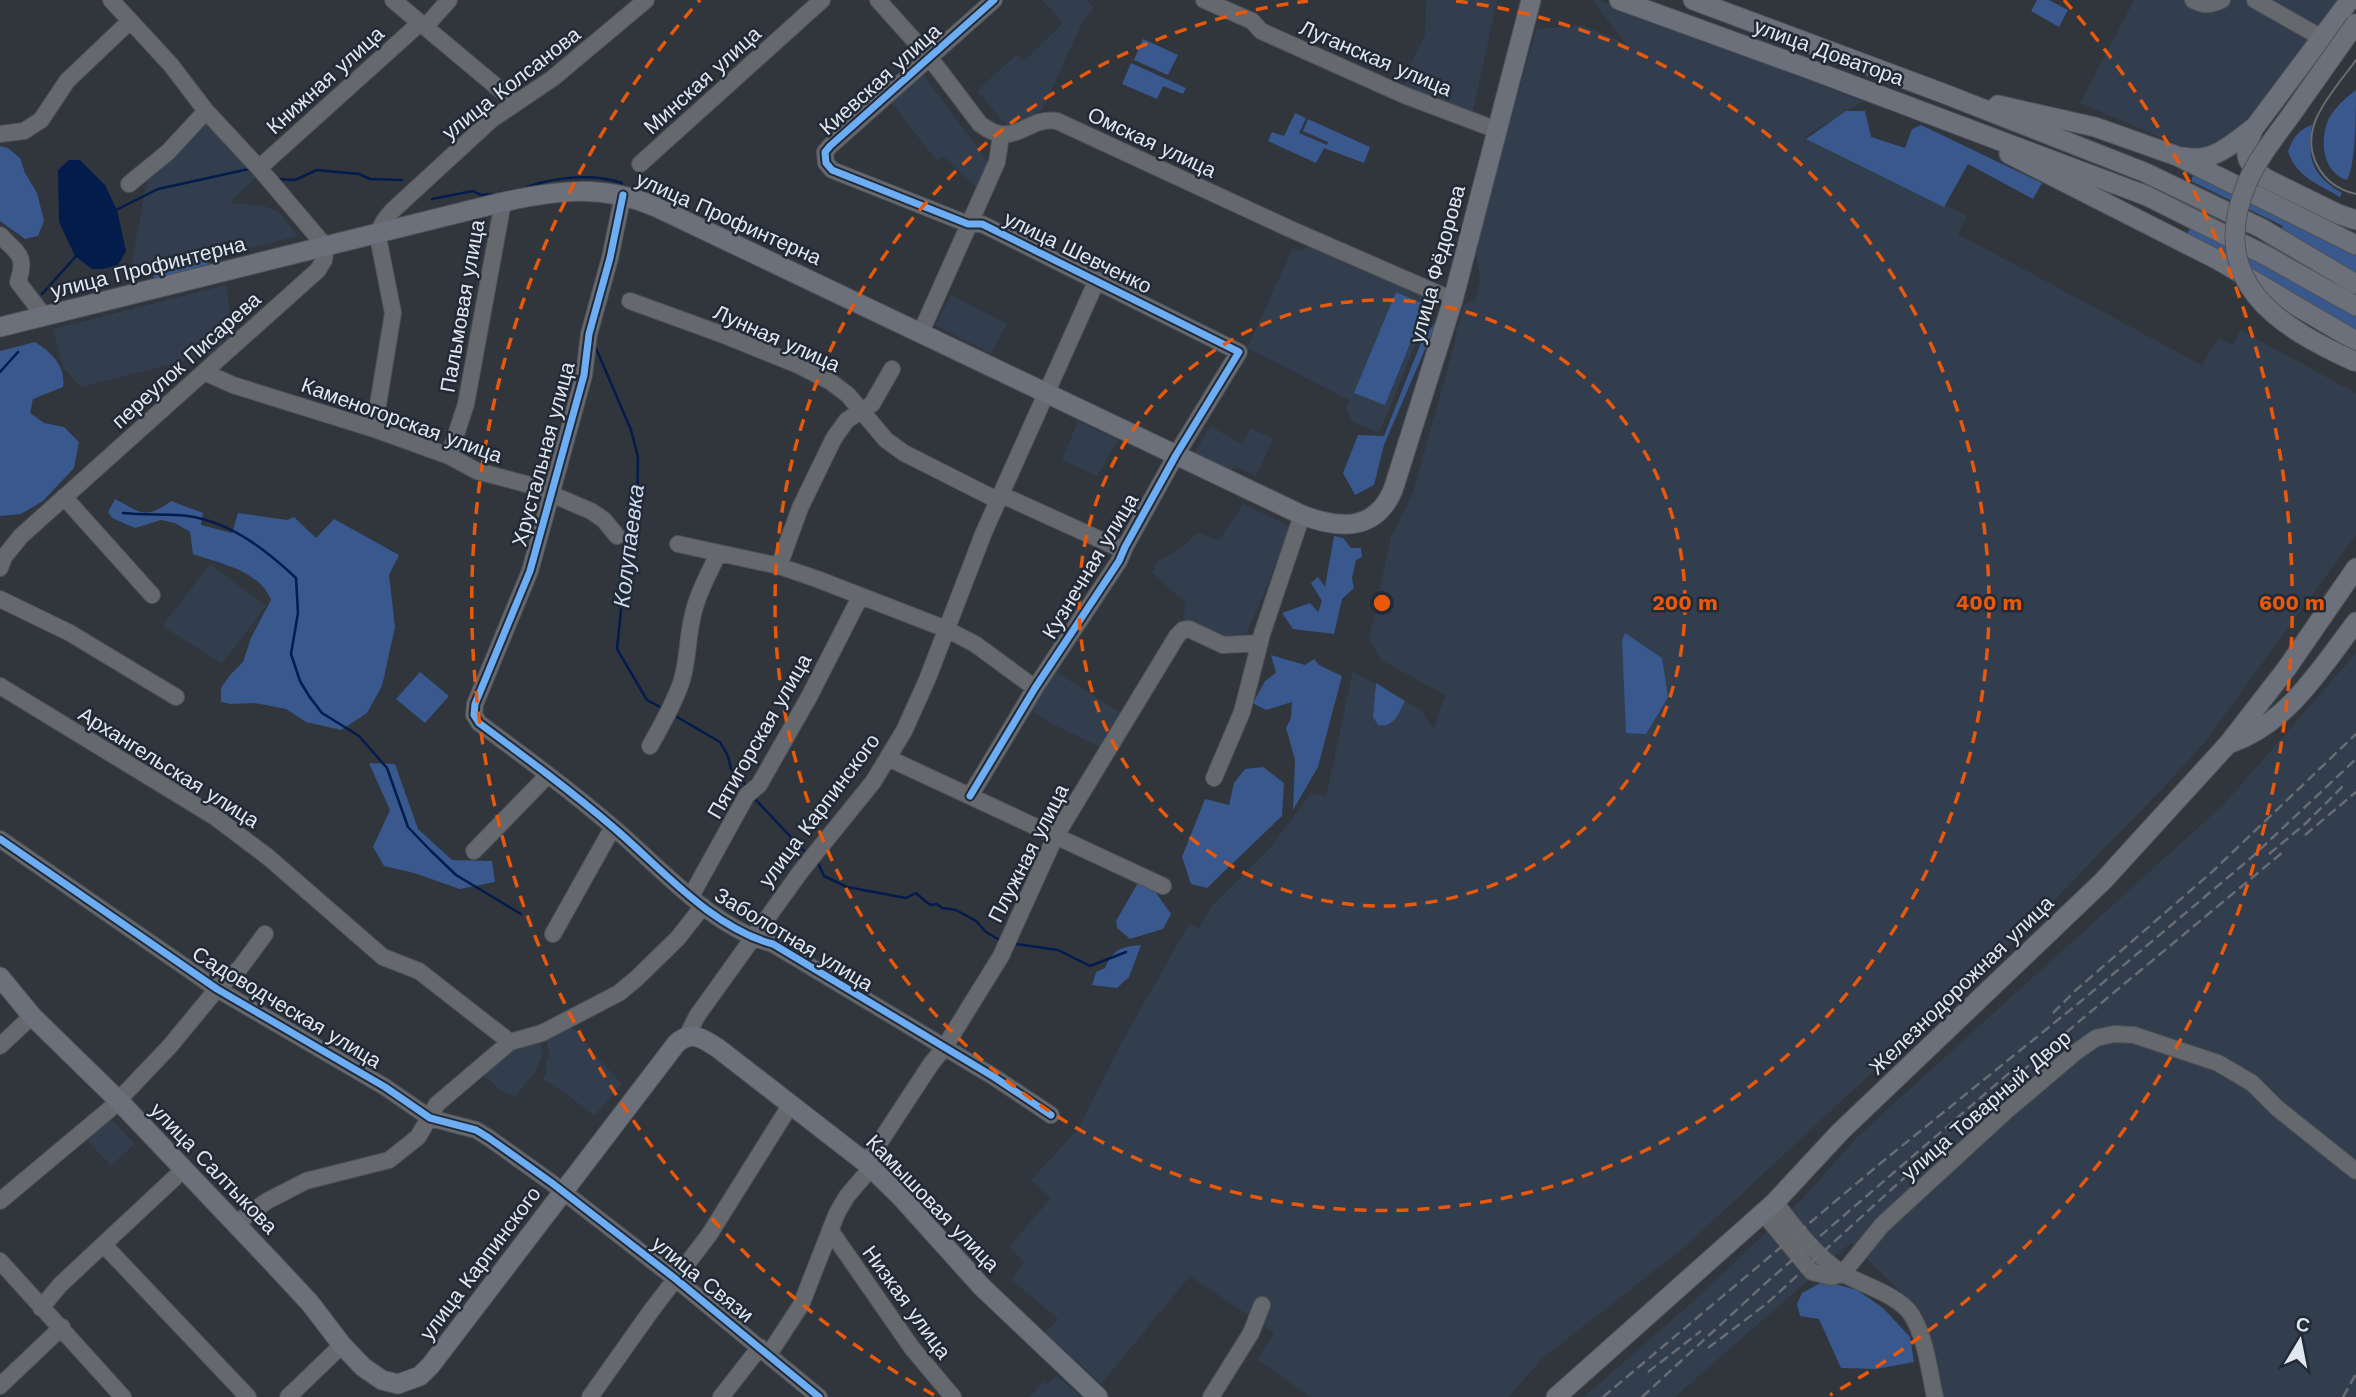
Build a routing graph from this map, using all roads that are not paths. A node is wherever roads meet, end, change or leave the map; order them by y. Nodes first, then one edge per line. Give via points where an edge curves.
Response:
1 (111, 0) edge
2 (393, 0) edge
3 (449, 0) edge
4 (646, 0) edge
5 (822, 0) edge
6 (878, 0) edge
7 (994, 0) edge
8 (1204, 0) edge
9 (1531, 0) edge
10 (1619, 0) edge
11 (1693, 0) edge
12 (2193, 0) edge
13 (2222, 0) edge
14 (2255, 0) edge
15 (2350, 0) edge
16 (1714, 4) edge
17 (130, 21) junction
18 (2356, 23) edge
19 (423, 25) junction
20 (2322, 38) junction
21 (930, 58) junction
22 (1945, 94) junction
23 (516, 103) junction
24 (206, 111) junction
25 (1944, 119) junction
26 (2254, 128) junction
27 (1497, 130) junction
28 (0, 134) edge
29 (1001, 135) junction
30 (2177, 156) junction
31 (824, 159) joint
32 (640, 164) dead end
33 (259, 168) junction
34 (129, 184) dead end
35 (623, 195) junction
36 (503, 202) junction
37 (2356, 220) edge
38 (968, 224) junction
39 (378, 234) junction
40 (0, 235) edge
41 (2356, 245) edge
42 (326, 247) junction
43 (1097, 280) junction
44 (2356, 284) edge
45 (1453, 300) junction
46 (630, 301) dead end
47 (2356, 306) edge
48 (44, 316) junction
49 (0, 327) edge
50 (921, 332) junction
51 (2356, 341) edge
52 (1239, 352) joint
53 (2356, 362) edge
54 (892, 369) dead end
55 (204, 372) junction
56 (1046, 392) junction
57 (862, 411) junction
58 (374, 429) junction
59 (1176, 455) junction
60 (449, 456) junction
61 (550, 494) junction
62 (64, 497) junction
63 (1001, 498) junction
64 (1302, 515) junction
65 (1359, 523) joint
66 (617, 536) dead end
67 (678, 544) dead end
68 (1123, 550) junction
69 (718, 554) junction
70 (779, 566) junction
71 (0, 568) edge
72 (2356, 568) edge
73 (152, 595) dead end
74 (860, 597) junction
75 (0, 600) edge
76 (2356, 622) edge
77 (946, 629) junction
78 (1260, 643) junction
79 (0, 686) edge
80 (1035, 688) junction
81 (176, 697) dead end
82 (474, 715) joint
83 (2228, 744) junction
84 (650, 746) dead end
85 (888, 758) junction
86 (548, 775) junction
87 (1214, 778) dead end
88 (970, 796) junction
89 (614, 827) junction
90 (1055, 837) junction
91 (0, 839) edge
92 (474, 851) dead end
93 (1163, 886) dead end
94 (697, 901) junction
95 (265, 934) dead end
96 (553, 934) dead end
97 (753, 939) junction
98 (0, 977) edge
99 (217, 989) junction
100 (32, 1016) junction
101 (687, 1036) junction
102 (510, 1042) junction
103 (0, 1045) edge
104 (944, 1048) junction
105 (118, 1100) junction
106 (791, 1104) junction
107 (1051, 1115) dead end
108 (430, 1118) junction
109 (869, 1165) junction
110 (183, 1170) junction
111 (2356, 1171) edge
112 (563, 1191) junction
113 (0, 1201) edge
114 (1769, 1208) junction
115 (235, 1224) junction
116 (830, 1230) junction
117 (104, 1245) junction
118 (0, 1261) edge
119 (1843, 1273) junction
120 (677, 1280) junction
121 (1262, 1305) dead end
122 (41, 1308) junction
123 (62, 1328) junction
124 (342, 1345) junction
125 (764, 1350) junction
126 (0, 1386) edge
127 (398, 1391) edge
128 (123, 1397) edge
129 (248, 1397) edge
130 (288, 1397) edge
131 (590, 1397) edge
132 (721, 1397) edge
133 (819, 1397) edge
134 (953, 1397) edge
135 (1098, 1397) edge
136 (1211, 1397) edge
137 (1556, 1397) edge
138 (1935, 1397) edge

1 - 17 street
2 - 19 street
3 - 19 street, Книжная улица
4 - 23 street, улица Колсанова
5 - 32 street, Минская улица
6 - 21 street
7 - 21 street, Киевская улица
8 - 27 street, Луганская улица via 1404,96
9 - 27 main road, улица Фёдорова
10 - 25 main road, улица Доватора
11 - 16 main road, улица Доватора
12 - 13 street via 2212,5
14 - 20 street
15 - 20 main road
16 - 22 main road, улица Доватора
17 - 24 street
17 - 28 street via 67,81 41,120 24,131
18 - 53 main road, bridge via 2259,159 2239,204 2235,228 2240,268 2264,306 2303,335
19 - 23 street
19 - 33 street, Книжная улица
20 - 26 main road
21 - 29 street via 980,124
21 - 31 street, Киевская улица via 830,146
22 - 30 main road via 2067,120
22 - 44 main road via 2202,199
23 - 39 street, улица Колсанова via 491,120 392,211
24 - 33 street
24 - 34 street via 168,152
25 - 47 main road via 2147,196 2265,254
25 - 51 main road via 2218,261
26 - 30 main road via 2209,157
26 - 37 main road via 2246,149 2255,170
27 - 45 main road, улица Фёдорова
29 - 38 street via 997,162
29 - 45 street, Омская улица via 1041,121 1057,121
30 - 41 main road
31 - 38 street, улица Шевченко via 832,170
33 - 42 street
35 - 36 main road, улица Профинтерна via 580,190
35 - 50 main road, улица Профинтерна
35 - 61 street, Хрустальная улица via 583,375
36 - 39 main road, улица Профинтерна
36 - 60 street, Пальмовая улица via 466,404
38 - 43 street, улица Шевченко via 982,224
38 - 50 street
39 - 42 main road, улица Профинтерна
39 - 58 street via 393,313
40 - 48 street via 21,257 19,282
42 - 48 main road, улица Профинтерна
42 - 55 street, переулок Писарева via 318,270
43 - 52 street, улица Шевченко
43 - 56 street, улица Карпинского
45 - 65 main road, улица Фёдорова via 1389,498
46 - 57 street, Лунная улица via 798,365 831,382
48 - 49 main road, улица Профинтерна
50 - 56 main road, улица Профинтерна
52 - 59 street, Кузнечная улица
54 - 57 street via 872,404
55 - 58 street, Каменогорская улица
55 - 62 street, переулок Писарева
56 - 59 main road, улица Профинтерна
56 - 63 street, улица Карпинского
57 - 63 street, Лунная улица via 886,440 904,453
57 - 70 street via 847,419 834,438 800,508
58 - 60 street, Каменогорская улица
59 - 64 main road, улица Профинтерна
59 - 68 street, Кузнечная улица
60 - 61 street, Каменогорская улица via 477,471
61 - 66 street, Каменогорская улица via 604,520
61 - 82 street, Хрустальная улица via 523,592
62 - 71 street, переулок Писарева via 21,536
62 - 73 street
63 - 68 street, Лунная улица
63 - 77 street, улица Карпинского
64 - 65 main road, улица Профинтерна via 1331,525
64 - 78 street
67 - 69 street
68 - 80 street, Кузнечная улица
69 - 70 street
69 - 84 street via 692,618 681,681
70 - 74 street
72 - 83 main road, Железнодорожная улица
74 - 77 street
74 - 94 street, Пятигорская улица via 759,785 747,795
75 - 81 street via 69,633
76 - 83 main road via 2284,711 2259,730
77 - 80 street via 975,644
77 - 85 street, улица Карпинского via 927,680
78 - 87 street via 1242,712
78 - 90 street, Плужная улица via 1223,645 1183,630
79 - 102 street, Архангельская улица via 215,817 383,957 419,971
80 - 88 street, Кузнечная улица
82 - 86 street, Заболотная улица
83 - 114 main road, Железнодорожная улица via 2103,881 1840,1132
85 - 88 street
85 - 97 street, улица Карпинского
86 - 89 street, Заболотная улица
86 - 92 street
88 - 90 street
89 - 94 street, Заболотная улица
89 - 96 street
90 - 93 street
90 - 104 street, Плужная улица via 1001,956
91 - 99 street, Садоводческая улица
94 - 97 street, Заболотная улица
94 - 102 street, Пятигорская улица via 678,938 619,993 542,1033
95 - 99 street via 240,968
97 - 101 street, улица Карпинского
97 - 104 street, Заболотная улица via 773,944
98 - 100 main road, улица Салтыкова
99 - 105 street
99 - 108 street, Садоводческая улица
100 - 103 street
100 - 105 main road, улица Салтыкова
101 - 106 main road, Камышовая улица via 705,1039
101 - 112 main road, улица Карпинского via 676,1044
102 - 108 street, Пятигорская улица via 437,1104
104 - 107 street, Заболотная улица
104 - 109 street, Плужная улица
105 - 110 main road, улица Салтыкова
105 - 113 street
106 - 109 main road, Камышовая улица
106 - 120 street
108 - 112 street, Садоводческая улица via 475,1130
108 - 115 street, Пятигорская улица via 418,1137 389,1160 306,1181
109 - 116 street, Плужная улица
109 - 135 main road, Камышовая улица via 982,1287
110 - 115 main road, улица Салтыкова
110 - 117 street
111 - 119 street, улица Товарный Двор via 2252,1083 2218,1063 2134,1035 2114,1034 2096,1038 2076,1052 2005,1112 1882,1225
112 - 120 street, улица Связи
112 - 127 main road, улица Карпинского via 431,1365
114 - 119 street via 1812,1272
114 - 137 main road, Железнодорожная улица
115 - 124 main road, улица Салтыкова via 310,1303
116 - 125 street, Плужная улица via 801,1305
116 - 134 street, Низкая улица via 912,1348
117 - 122 street
117 - 129 street
118 - 122 street
119 - 138 street via 1875,1287 1909,1312 1918,1329
120 - 125 street, улица Связи
120 - 131 street
121 - 136 street via 1251,1334
122 - 123 street
123 - 126 street
123 - 128 street
124 - 127 main road, улица Салтыкова
124 - 130 street
125 - 132 street, Плужная улица
125 - 133 street, улица Связи

